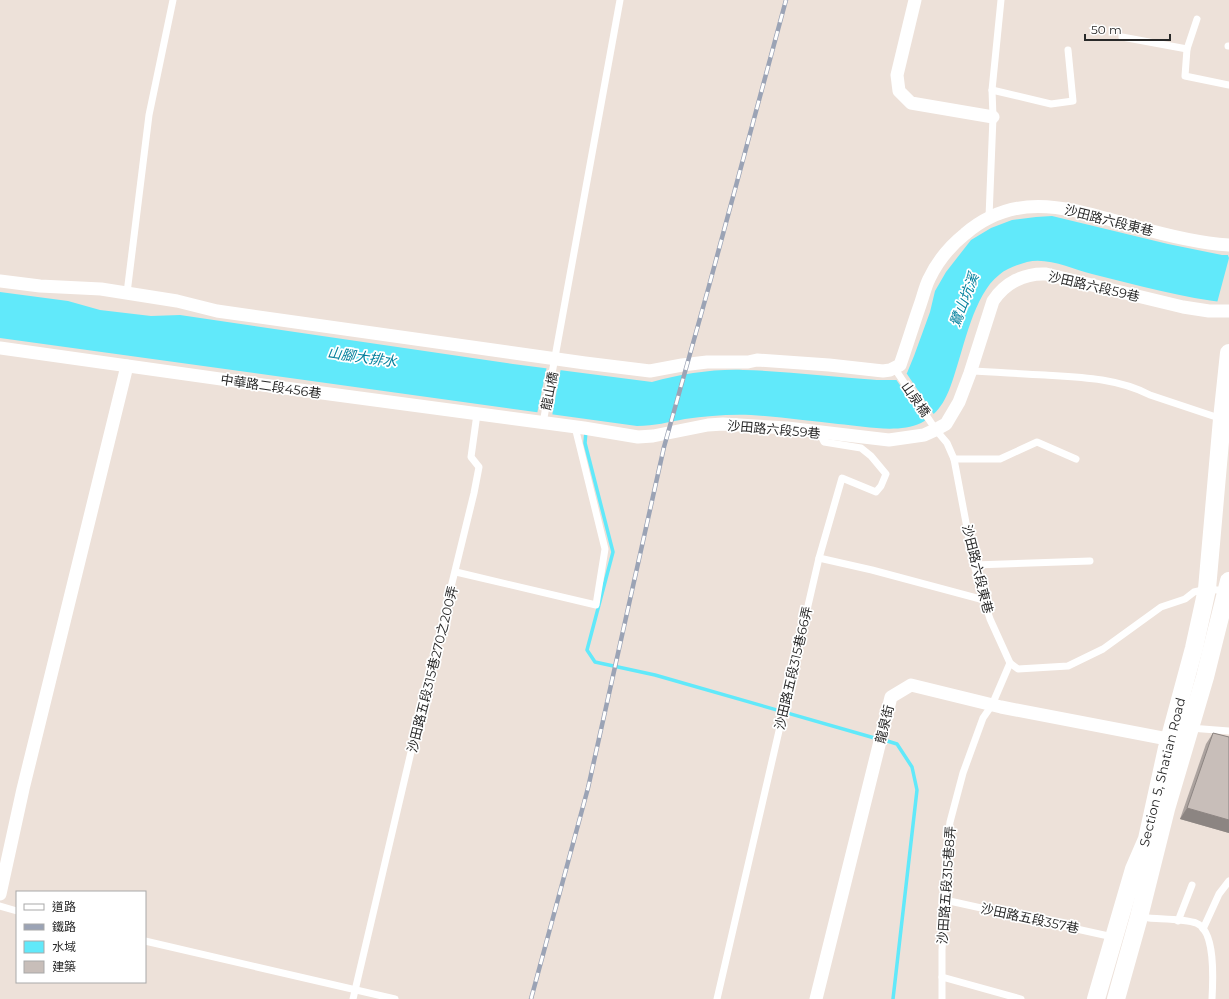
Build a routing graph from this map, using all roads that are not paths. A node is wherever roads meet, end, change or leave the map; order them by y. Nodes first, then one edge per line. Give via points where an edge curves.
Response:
1 (173, 0) edge
2 (620, 0) edge
3 (916, 0) edge
4 (1001, 0) edge
5 (1197, 19) dead end
6 (1122, 37) dead end
7 (1187, 49) junction
8 (1068, 50) dead end
9 (1229, 85) edge
10 (992, 90) junction
11 (993, 117) junction
12 (989, 217) junction
13 (1229, 246) edge
14 (0, 281) edge
15 (127, 293) junction
16 (1229, 311) edge
17 (0, 348) edge
18 (1229, 353) edge
19 (555, 359) junction
20 (127, 366) junction
21 (895, 369) junction
22 (971, 371) junction
23 (477, 414) junction
24 (1222, 419) junction
25 (543, 423) junction
26 (575, 427) junction
27 (936, 430) junction
28 (819, 432) junction
29 (1076, 458) dead end
30 (954, 459) junction
31 (819, 558) junction
32 (1090, 561) dead end
33 (974, 565) junction
34 (456, 572) junction
35 (1228, 588) edge
36 (1208, 589) junction
37 (984, 600) junction
38 (1010, 663) junction
39 (1229, 731) edge
40 (1181, 737) junction
41 (1147, 839) junction
42 (1229, 880) edge
43 (1192, 885) dead end
44 (0, 894) edge
45 (946, 900) junction
46 (0, 906) edge
47 (16, 911) edge
48 (1144, 917) junction
49 (1178, 921) junction
50 (1203, 929) junction
51 (1114, 937) junction
52 (146, 941) edge
53 (942, 977) junction
54 (355, 991) junction
55 (353, 999) edge
56 (395, 999) edge
57 (717, 999) edge
58 (816, 999) edge
59 (942, 999) edge
60 (1021, 999) edge
61 (1096, 999) edge
62 (1111, 999) edge
63 (1116, 999) edge
64 (1212, 999) edge

1 - 15 lane via 149,115
2 - 19 lane, 龍山橋
3 - 11 street via 897,75 898,91 911,103
4 - 10 lane
5 - 7 lane
6 - 7 lane
7 - 9 lane via 1185,76
8 - 10 lane via 1073,101 1051,104
10 - 11 lane
11 - 12 lane
12 - 13 street, 沙田路六段東巷 via 1022,208 1054,207 1080,211 1195,241
12 - 21 street, 沙田路六段東巷 via 957,241 940,260 929,279 900,365
14 - 15 street
15 - 19 street via 217,311
16 - 22 street, 沙田路六段59巷 via 1199,310 1057,276 1029,275 1012,282 999,292 993,301
17 - 20 street, 中華路二段456巷
18 - 24 street, Section 5, Shatian Road
19 - 21 street via 650,371 708,362 757,360 873,370
19 - 25 lane, 龍山橋
20 - 23 street, 中華路二段456巷
20 - 44 street via 23,789
21 - 27 lane, 山泉橋
22 - 24 lane via 1079,377 1110,382 1139,389
22 - 27 street, 沙田路六段59巷 via 959,402 946,424
23 - 25 street, 中華路二段456巷
23 - 34 lane via 471,457 479,467
24 - 36 street, Section 5, Shatian Road
25 - 26 street, 沙田路六段59巷
26 - 28 street, 沙田路六段59巷 via 638,436 653,436 723,424
26 - 34 lane, 沙田路五段315巷270之200弄 via 605,549 596,606
27 - 28 street, 沙田路六段59巷 via 924,435 889,440
27 - 30 lane, 沙田路六段東巷 via 947,442
28 - 31 lane, 沙田路五段315巷66弄 via 824,442 861,448 886,474 876,492 842,478
29 - 30 lane via 1037,442 1000,458
30 - 33 lane, 沙田路六段東巷
31 - 37 lane
31 - 57 lane, 沙田路五段315巷66弄
32 - 33 lane
33 - 37 lane, 沙田路六段東巷
34 - 54 lane, 沙田路五段315巷270之200弄
35 - 36 lane
35 - 40 street, Section 5, Shatian Road via 1205,677
36 - 38 lane via 1194,592 1184,599 1161,607 1103,649 1068,666 1018,668
36 - 40 street, Section 5, Shatian Road via 1194,648
37 - 38 lane, 沙田路六段東巷
38 - 45 lane, 沙田路五段315巷8弄 via 984,718 961,780 950,822 946,853
39 - 40 lane
40 - 41 street, Section 5, Shatian Road
40 - 48 street, Section 5, Shatian Road
40 - 58 street, 龍泉街 via 1001,707 912,686 891,697
41 - 48 street via 1134,903 1136,913
41 - 51 street, Section 5, Shatian Road via 1134,869
42 - 50 lane via 1219,894
43 - 49 lane
45 - 51 lane, 沙田路五段357巷
45 - 53 lane, 沙田路五段315巷8弄
46 - 47 lane
48 - 49 lane
48 - 63 street, Section 5, Shatian Road
49 - 50 lane via 1197,923
50 - 64 lane via 1209,942 1213,978
51 - 61 street, Section 5, Shatian Road
51 - 62 street via 1123,939 1125,943
52 - 54 lane
53 - 59 lane, 沙田路五段315巷8弄
53 - 60 lane
54 - 55 lane, 沙田路五段315巷270之200弄
54 - 56 lane

